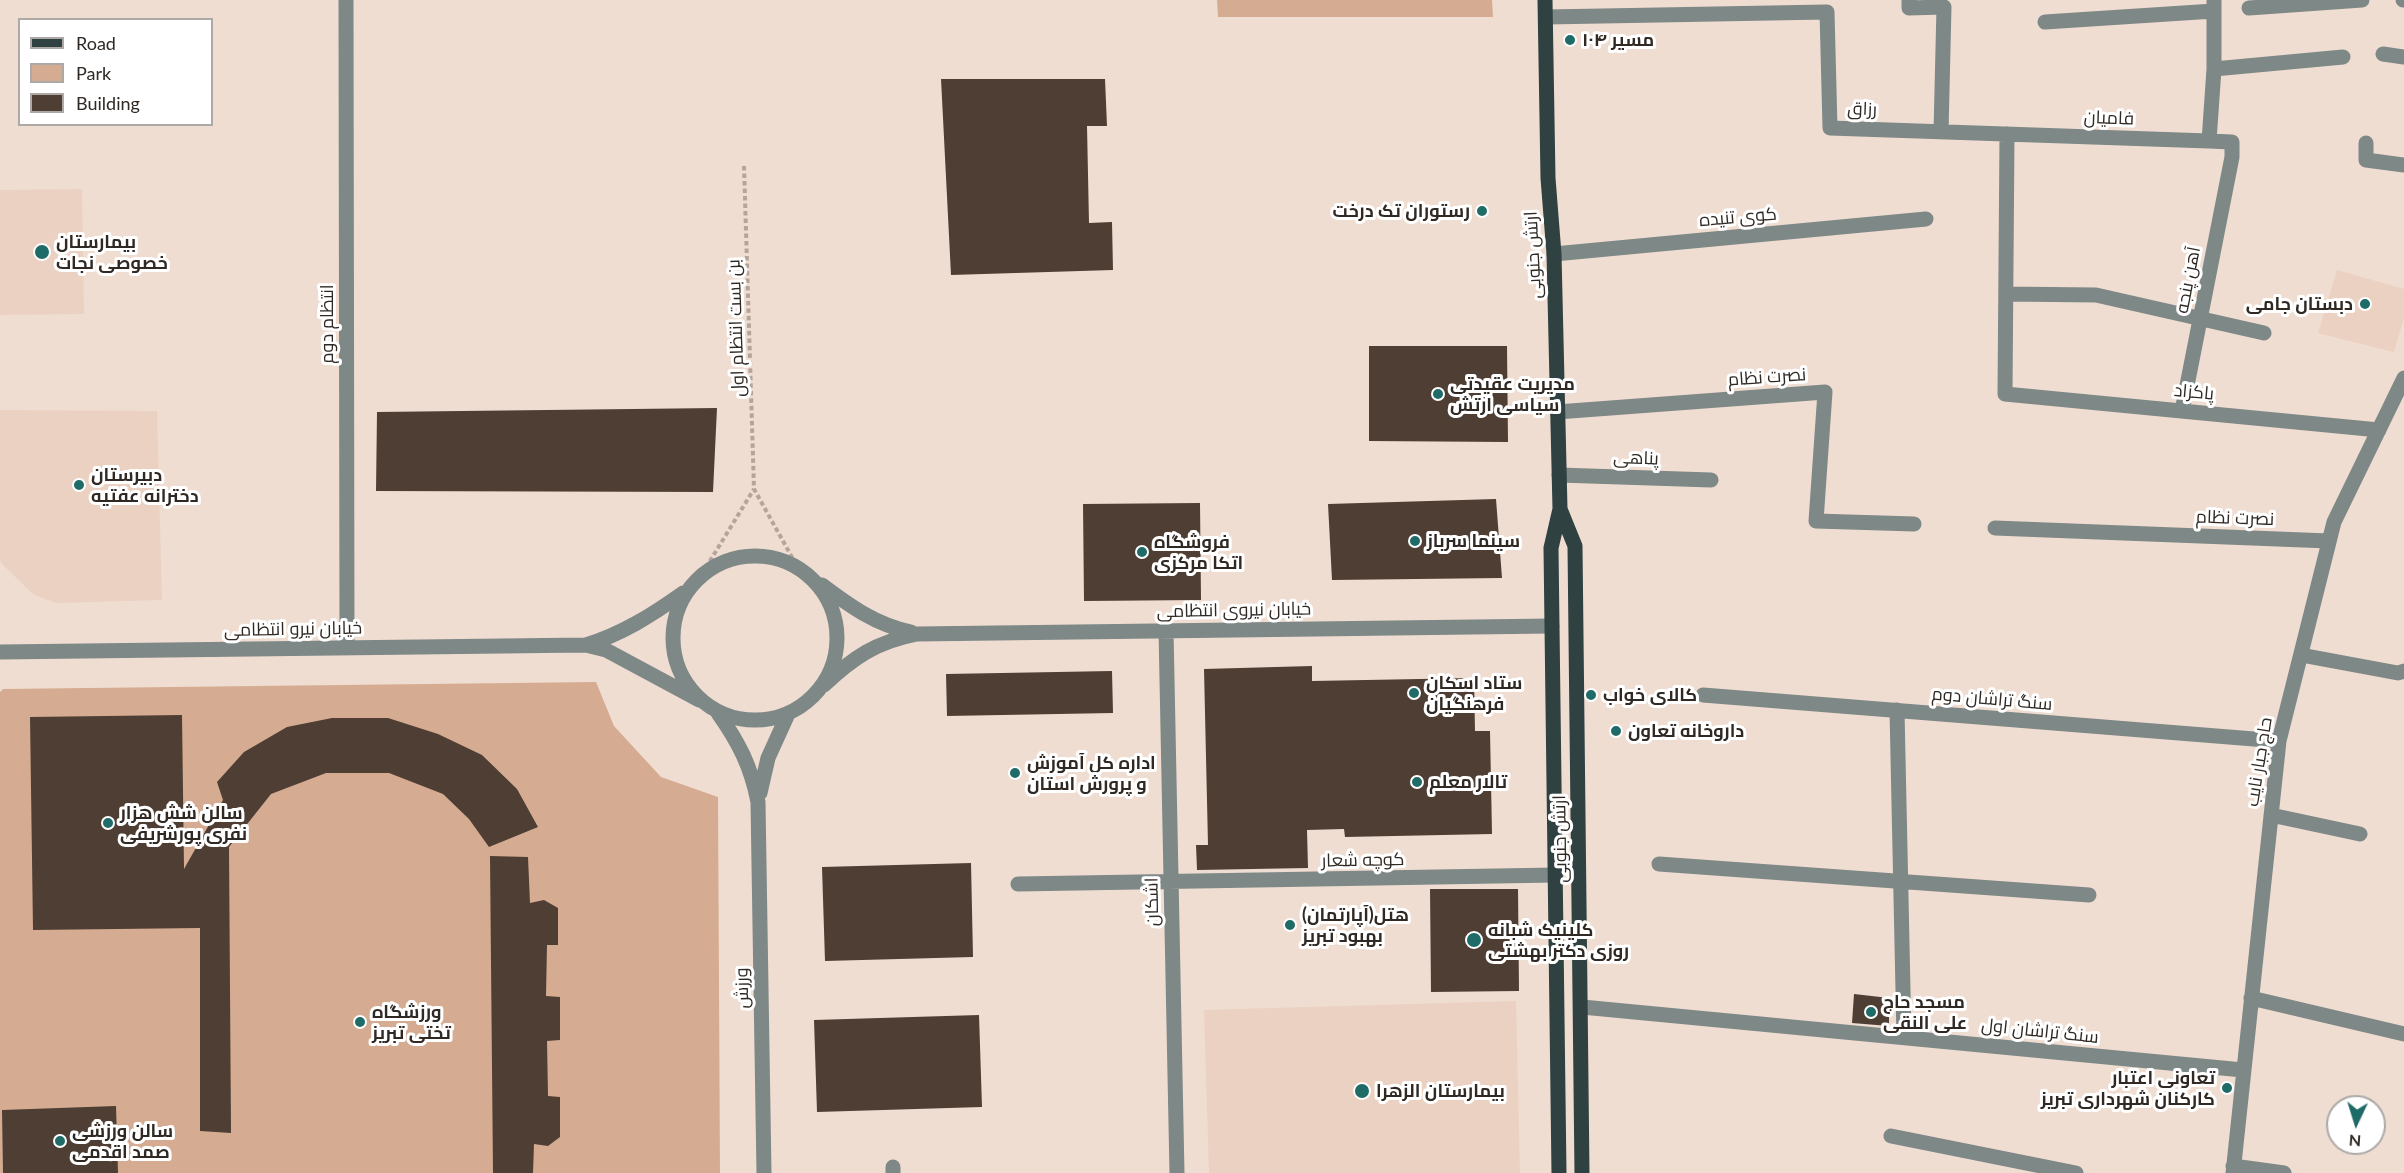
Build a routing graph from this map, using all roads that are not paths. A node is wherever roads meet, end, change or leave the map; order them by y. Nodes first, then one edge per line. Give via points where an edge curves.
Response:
1 (346, 0) edge
2 (1545, 0) edge
3 (1909, 0) edge
4 (2362, 0) edge
5 (2214, 6) edge
6 (2248, 8) dead end
7 (1546, 17) junction
8 (2045, 22) dead end
9 (2384, 54) dead end
10 (2343, 57) dead end
11 (2404, 57) edge
12 (2214, 69) junction
13 (1941, 132) junction
14 (2007, 134) junction
15 (2209, 141) junction
16 (2366, 143) dead end
17 (2232, 157) joint
18 (2404, 165) edge
19 (1926, 219) dead end
20 (1554, 254) junction
21 (2006, 294) junction
22 (2200, 319) junction
23 (2264, 333) dead end
24 (2404, 378) edge
25 (2182, 411) junction
26 (1557, 412) junction
27 (2379, 430) junction
28 (1559, 475) junction
29 (1711, 480) dead end
30 (1560, 509) junction
31 (1914, 524) dead end
32 (1995, 528) dead end
33 (2329, 541) junction
34 (804, 573) junction
35 (686, 592) junction
36 (1552, 626) junction
37 (1166, 630) junction
38 (917, 634) junction
39 (586, 645) junction
40 (347, 648) junction
41 (0, 652) edge
42 (2301, 655) junction
43 (2404, 671) edge
44 (824, 685) junction
45 (1703, 694) dead end
46 (699, 700) junction
47 (1897, 710) junction
48 (718, 713) junction
49 (788, 714) junction
50 (2279, 741) junction
51 (758, 802) junction
52 (2271, 815) junction
53 (2361, 834) dead end
54 (1659, 864) dead end
55 (1556, 875) junction
56 (1900, 882) junction
57 (1171, 883) junction
58 (1018, 884) dead end
59 (2089, 895) dead end
60 (2251, 998) junction
61 (1582, 1007) junction
62 (2404, 1034) edge
63 (1904, 1037) junction
64 (2243, 1071) junction
65 (1891, 1136) dead end
66 (2233, 1170) edge
67 (764, 1173) edge
68 (1177, 1173) edge
69 (1559, 1173) edge
70 (1582, 1173) edge
71 (2076, 1173) edge
72 (2284, 1173) edge

1 - 40 street, انتظام دوم
2 - 7 main road, ارتش جنوبی
3 - 13 street via 1909,8 1944,7
4 - 6 street
5 - 8 street
5 - 12 street
7 - 13 street, رزاق via 1827,12 1830,128
7 - 20 main road, ارتش جنوبی via 1548,178
9 - 11 street
10 - 12 street
12 - 15 street
13 - 14 street, رزاق
14 - 15 street, فامیان
14 - 21 street
15 - 17 street, فامیان via 2232,142
16 - 18 street via 2366,160
17 - 22 street, آهن پنجه
19 - 20 street, کوی تنیده
20 - 26 main road, ارتش جنوبی
21 - 22 street via 2096,295
21 - 25 street, پاکزاد via 2006,394
22 - 23 street
22 - 25 street, آهن پنجه
24 - 27 street, حاج جبار نایب
25 - 27 street, پاکزاد
26 - 28 main road, ارتش جنوبی
26 - 31 street, نصرت نظام via 1825,392 1816,521
27 - 33 street, حاج جبار نایب via 2334,522
28 - 29 street, پناهی
28 - 30 main road, ارتش جنوبی
30 - 36 main road, ارتش جنوبی via 1551,548
30 - 61 main road, ارتش جنوبی via 1575,546
32 - 33 street, نصرت نظام
33 - 42 street, حاج جبار نایب
34 - 35 street via 768,557 745,556 722,562 702,574
34 - 38 street, خیابان نیروی انتظامی via 860,613
34 - 44 street via 826,595 835,616 838,640 834,663
35 - 39 street, خیابان نیرو انتظامی via 645,620
35 - 46 street via 675,613 671,636 684,682
36 - 37 street, خیابان نیروی انتظامی
36 - 55 main road, ارتش جنوبی
37 - 38 street, خیابان نیروی انتظامی
37 - 57 street, اشکان
38 - 44 street, خیابان نیروی انتظامی via 880,644 842,668
39 - 40 street, خیابان نیرو انتظامی
39 - 46 street, خیابان نیرو انتظامی via 606,650
40 - 41 street, خیابان نیرو انتظامی
42 - 43 street
42 - 50 street, حاج جبار نایب
44 - 49 street via 808,702
45 - 47 street, سنگ تراشان دوم
46 - 48 street
47 - 50 street, سنگ تراشان دوم
47 - 56 street
48 - 49 street via 741,720 765,720
48 - 51 street, ورزش via 745,756
49 - 51 street, ورزش via 768,758
50 - 52 street, حاج جبار نایب
51 - 67 street, ورزش
52 - 53 street
52 - 60 street, حاج جبار نایب
54 - 56 street
55 - 57 street, کوچه شعار
55 - 69 main road, ارتش جنوبی
56 - 59 street
56 - 63 street
57 - 58 street, کوچه شعار
57 - 68 street, اشکان
60 - 62 street
60 - 64 street, حاج جبار نایب
61 - 63 street, سنگ تراشان اول
61 - 70 main road, ارتش جنوبی
63 - 64 street, سنگ تراشان اول
64 - 66 street, حاج جبار نایب
65 - 71 street
66 - 72 street

